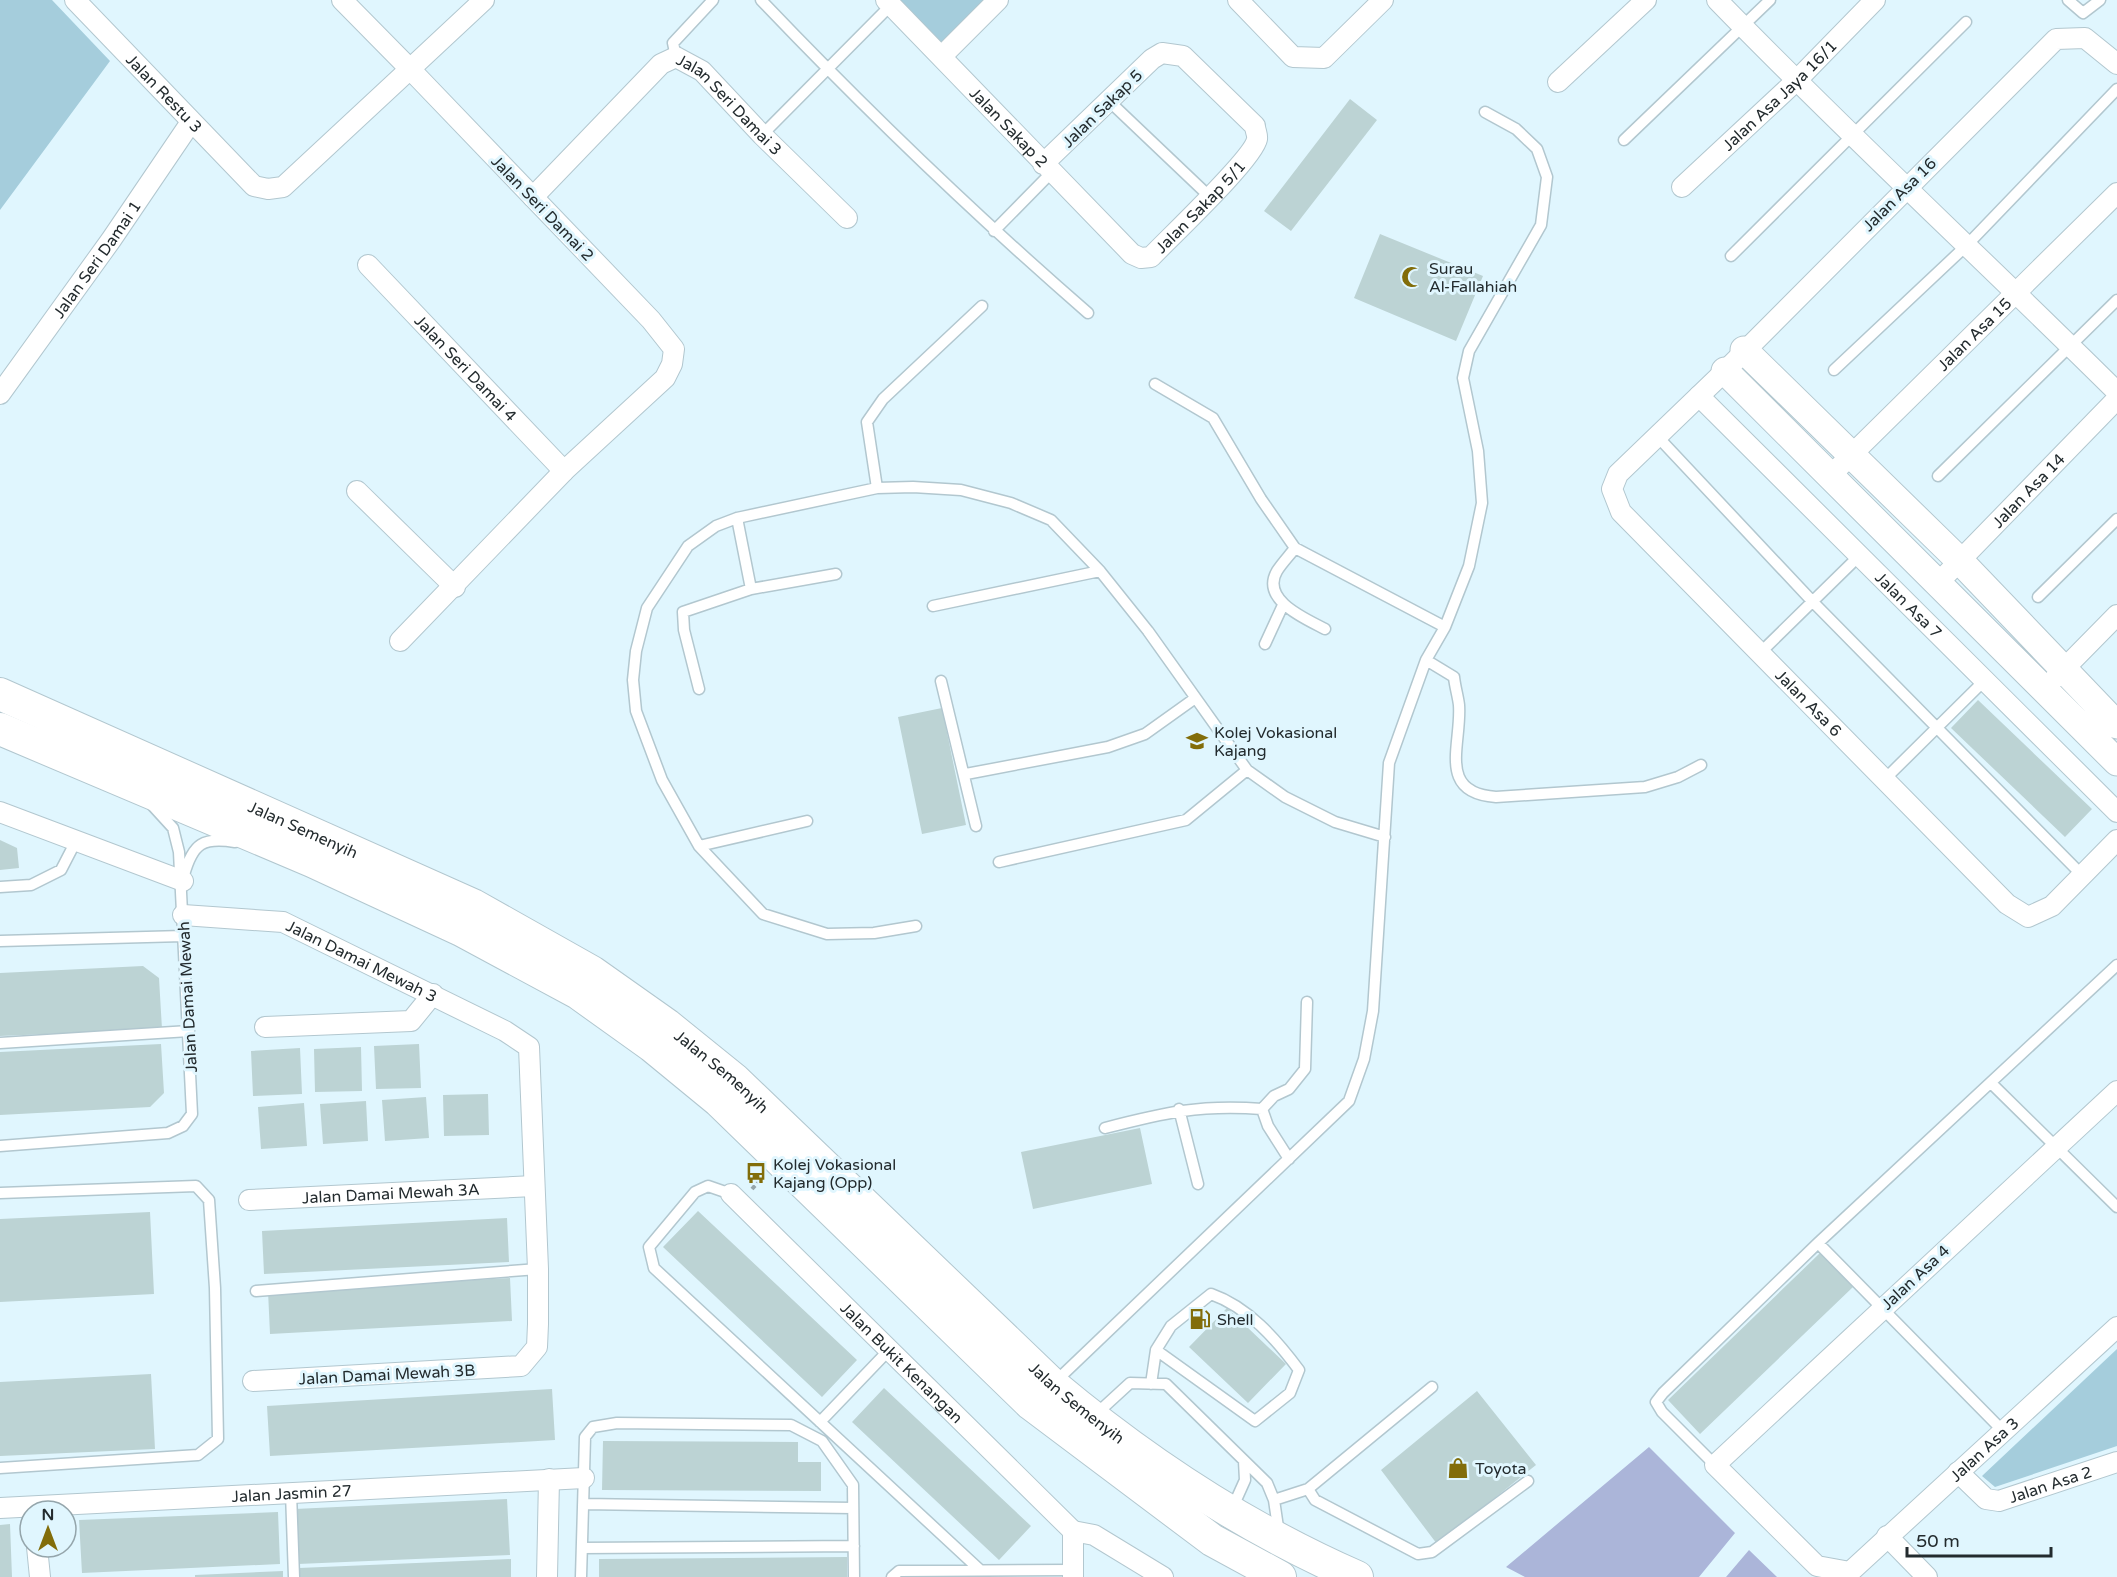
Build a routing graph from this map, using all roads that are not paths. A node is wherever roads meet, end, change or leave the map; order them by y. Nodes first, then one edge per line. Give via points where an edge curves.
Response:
1 (75, 0) edge
2 (342, 0) edge
3 (484, 0) edge
4 (713, 0) edge
5 (761, 0) edge
6 (998, 0) edge
7 (1238, 0) edge
8 (1383, 0) edge
9 (1646, 0) edge
10 (1717, 0) edge
11 (1770, 0) edge
12 (1875, 0) edge
13 (2068, 0) edge
14 (2100, 0) edge
15 (888, 3) edge
16 (1966, 22) dead end
17 (1743, 27) junction
18 (942, 56) junction
19 (676, 57) junction
20 (2117, 64) edge
21 (410, 69) junction
22 (827, 69) junction
23 (1797, 80) junction
24 (1558, 82) dead end
25 (2117, 89) edge
26 (1109, 101) junction
27 (1485, 112) dead end
28 (190, 122) junction
29 (762, 135) junction
30 (1852, 137) junction
31 (1257, 139) joint
32 (1624, 140) dead end
33 (1047, 169) junction
34 (1682, 188) dead end
35 (1905, 189) junction
36 (2117, 193) edge
37 (533, 197) junction
38 (1210, 197) junction
39 (847, 219) dead end
40 (994, 231) junction
41 (1967, 245) junction
42 (1132, 254) joint
43 (1731, 256) dead end
44 (368, 266) dead end
45 (2015, 291) junction
46 (2117, 300) edge
47 (982, 306) dead end
48 (1088, 313) dead end
49 (2072, 347) junction
50 (1744, 350) junction
51 (1834, 370) dead end
52 (1725, 371) junction
53 (1155, 384) dead end
54 (2117, 392) edge
55 (0, 394) edge
56 (1699, 396) junction
57 (2117, 399) edge
58 (1657, 436) junction
59 (1851, 455) junction
60 (564, 471) junction
61 (1618, 474) joint
62 (1831, 475) junction
63 (1938, 476) dead end
64 (877, 488) junction
65 (357, 491) dead end
66 (737, 518) junction
67 (2117, 519) edge
68 (1295, 548) junction
69 (1859, 556) junction
70 (1960, 561) junction
71 (1100, 571) junction
72 (836, 573) dead end
73 (1939, 582) junction
74 (455, 587) junction
75 (751, 589) junction
76 (2038, 597) dead end
77 (1812, 601) junction
78 (1282, 604) junction
79 (933, 606) dead end
80 (2117, 615) edge
81 (1445, 627) junction
82 (1325, 629) dead end
83 (400, 641) dead end
84 (1265, 644) dead end
85 (1760, 653) junction
86 (1426, 660) junction
87 (2064, 670) junction
88 (1985, 680) junction
89 (941, 681) dead end
90 (2044, 688) junction
91 (699, 689) dead end
92 (0, 694) edge
93 (1194, 699) junction
94 (2117, 725) edge
95 (1936, 728) junction
96 (0, 729) edge
97 (2117, 762) edge
98 (1701, 765) dead end
99 (1246, 770) junction
100 (966, 774) junction
101 (114, 779) junction
102 (1884, 780) junction
103 (0, 812) edge
104 (2117, 812) edge
105 (807, 820) dead end
106 (976, 826) dead end
107 (1385, 837) junction
108 (2117, 840) edge
109 (76, 841) junction
110 (699, 846) junction
111 (312, 861) junction
112 (999, 862) dead end
113 (2082, 874) junction
114 (183, 881) junction
115 (0, 887) edge
116 (183, 915) junction
117 (916, 926) dead end
118 (183, 936) junction
119 (0, 941) edge
120 (2117, 965) edge
121 (433, 994) junction
122 (1307, 1002) dead end
123 (265, 1027) dead end
124 (189, 1031) junction
125 (0, 1043) edge
126 (1992, 1084) junction
127 (2117, 1092) edge
128 (1179, 1109) junction
129 (1262, 1109) junction
130 (1105, 1128) dead end
131 (0, 1146) edge
132 (2056, 1148) junction
133 (1289, 1159) junction
134 (1198, 1184) dead end
135 (534, 1186) junction
136 (0, 1193) edge
137 (731, 1194) joint
138 (249, 1200) dead end
139 (2117, 1207) edge
140 (1818, 1243) junction
141 (538, 1269) junction
142 (256, 1291) dead end
143 (1882, 1308) junction
144 (2117, 1327) edge
145 (889, 1350) junction
146 (1156, 1350) junction
147 (253, 1381) dead end
148 (1151, 1384) junction
149 (1432, 1387) dead end
150 (1042, 1394) junction
151 (1092, 1418) junction
152 (820, 1422) junction
153 (2003, 1431) junction
154 (1244, 1461) junction
155 (2117, 1462) edge
156 (1715, 1465) junction
157 (0, 1468) edge
158 (1958, 1472) junction
159 (584, 1478) junction
160 (549, 1479) junction
161 (1528, 1481) dead end
162 (1308, 1489) junction
163 (291, 1493) junction
164 (1274, 1500) junction
165 (583, 1504) junction
166 (78, 1506) edge
167 (0, 1508) edge
168 (853, 1508) junction
169 (18, 1509) edge
170 (1230, 1513) junction
171 (1073, 1531) junction
172 (1887, 1536) junction
173 (1280, 1540) junction
174 (854, 1546) junction
175 (582, 1548) junction
176 (39, 1559) edge
177 (980, 1570) junction
178 (1073, 1573) edge
179 (40, 1577) edge
180 (294, 1577) edge
181 (547, 1577) edge
182 (582, 1577) edge
183 (854, 1577) edge
184 (892, 1577) edge
185 (1163, 1577) edge
186 (1280, 1577) edge
187 (1357, 1577) edge
188 (1927, 1577) edge

1 - 28 street, Jalan Restu 3
2 - 21 street, Jalan Seri Damai 2
3 - 21 street
4 - 19 lane via 673,43
5 - 22 lane
6 - 18 street
7 - 8 street via 1293,57 1324,58
9 - 24 street
10 - 17 street
11 - 17 lane
12 - 23 street, Jalan Asa Jaya 16/1
13 - 14 lane via 2083,13
15 - 18 street, Jalan Sakap 2
15 - 22 lane
16 - 30 lane
17 - 23 street
17 - 32 lane
18 - 33 street, Jalan Sakap 2
19 - 29 street, Jalan Seri Damai 3 via 702,71
19 - 37 street, Jalan Seri Damai 3 via 661,63
20 - 35 street, Jalan Asa 16 via 2085,38 2056,39
21 - 28 street, Jalan Restu 3 via 283,187 254,186
21 - 37 street, Jalan Seri Damai 2
22 - 29 lane
22 - 40 lane
23 - 30 street
23 - 34 street, Jalan Asa Jaya 16/1
25 - 41 lane
26 - 31 street, Jalan Sakap 5 via 1162,53 1183,56 1255,126
26 - 33 street, Jalan Sakap 5
26 - 38 lane
27 - 81 lane via 1516,129 1537,149 1547,177 1541,225 1469,351 1463,378 1478,452 1482,503 1469,566
28 - 55 street, Jalan Seri Damai 1
29 - 39 street, Jalan Seri Damai 3
30 - 35 street
30 - 43 lane
31 - 38 street, Jalan Sakap 5/1 via 1252,150
33 - 40 lane
33 - 42 street, Jalan Sakap 2
35 - 41 street
35 - 50 street, Jalan Asa 16
36 - 45 street, Jalan Asa 15
37 - 60 street, Jalan Seri Damai 2 via 674,349 665,378
38 - 42 street, Jalan Sakap 5/1 via 1151,256 1141,258
40 - 48 lane
41 - 45 street
41 - 51 lane
44 - 60 street, Jalan Seri Damai 4
45 - 49 street
45 - 59 street, Jalan Asa 15
46 - 49 lane
47 - 64 lane via 883,399 867,422
49 - 54 street
49 - 63 lane
50 - 52 street, Jalan Asa 16
50 - 59 street
52 - 56 street, Jalan Asa 16
52 - 62 street
53 - 68 lane via 1213,418
56 - 58 street, Jalan Asa 16
56 - 69 street, Jalan Asa 7
57 - 70 street, Jalan Asa 14
58 - 61 street, Jalan Asa 16
58 - 77 lane
59 - 62 street, Jalan Asa 15
59 - 70 street
60 - 74 street
61 - 85 street, Jalan Asa 6 via 1612,489 1620,512
62 - 73 street
64 - 66 lane
64 - 71 lane via 961,490 1011,503 1051,520
65 - 74 street
66 - 75 lane
66 - 110 lane via 716,526 688,546 647,608 636,651 636,711 662,780
67 - 76 lane
68 - 78 lane via 1275,573 1275,591
68 - 81 lane
69 - 77 lane
69 - 88 street, Jalan Asa 7
70 - 73 street, Jalan Asa 14
70 - 87 street
71 - 79 lane
71 - 93 lane via 1148,631
72 - 75 lane
73 - 90 street
74 - 83 street
75 - 91 lane via 683,612
77 - 85 lane
77 - 95 lane
78 - 82 lane
78 - 84 lane
80 - 87 street
81 - 86 lane
85 - 102 street, Jalan Asa 6
86 - 98 lane via 1454,677 1459,706 1454,761 1465,788 1479,796 1645,787
86 - 107 lane via 1389,763
87 - 90 street
87 - 94 street
88 - 95 lane
88 - 104 street, Jalan Asa 7
89 - 100 lane
90 - 97 street
92 - 150 main road, Jalan Semenyih via 473,905 592,972 735,1080
93 - 99 lane
93 - 100 lane via 1145,734 1108,747
95 - 102 lane
95 - 113 lane
96 - 101 main road, Jalan Semenyih
99 - 107 lane via 1285,797 1335,822
99 - 112 lane via 1185,820
100 - 106 lane
101 - 111 main road, Jalan Semenyih
101 - 114 lane, Jalan Damai Mewah via 147,801 172,828
102 - 113 street, Jalan Asa 6 via 2007,904 2028,917 2052,906
103 - 109 street
105 - 110 lane
107 - 133 lane via 1373,1011 1364,1059 1349,1101
108 - 113 street
109 - 114 street
109 - 115 lane via 61,870 31,885
110 - 117 lane via 763,914 827,934 874,933
111 - 114 lane, Jalan Damai Mewah via 207,840 193,851
111 - 150 main road, Jalan Semenyih via 480,940 578,993 652,1046 719,1101
114 - 116 lane, Jalan Damai Mewah
116 - 118 lane, Jalan Damai Mewah
116 - 121 street, Jalan Damai Mewah 3 via 283,921
118 - 119 lane
118 - 124 lane, Jalan Damai Mewah
120 - 126 lane
121 - 123 street via 411,1021
121 - 135 street, Jalan Damai Mewah 3 via 528,1047
122 - 129 lane via 1305,1068 1289,1089
124 - 125 lane
124 - 131 lane, Jalan Damai Mewah via 192,1114 183,1126 168,1133
126 - 132 lane
126 - 140 lane
127 - 132 street, Jalan Asa 4
128 - 129 lane
128 - 130 lane
128 - 134 lane
129 - 133 lane
132 - 139 lane
132 - 143 street, Jalan Asa 4
133 - 150 lane
135 - 138 street, Jalan Damai Mewah 3A
135 - 141 street
136 - 157 lane via 196,1186 209,1200 218,1438 198,1455
137 - 145 street, Jalan Bukit Kenangan
137 - 152 lane via 708,1186 695,1192 649,1246 654,1268
140 - 143 lane
140 - 156 lane via 1656,1402
141 - 142 lane
141 - 147 street, Jalan Damai Mewah 3B via 537,1347 521,1366
143 - 153 lane
143 - 156 street, Jalan Asa 4
144 - 153 street, Jalan Asa 3
145 - 152 lane
145 - 171 street, Jalan Bukit Kenangan
146 - 146 lane via 1171,1326 1211,1294 1231,1301 1279,1342 1299,1370 1290,1393 1255,1421
146 - 148 lane
148 - 151 lane via 1130,1383
148 - 154 lane via 1166,1384
149 - 162 lane
150 - 151 main road, Jalan Semenyih
150 - 186 main road, Jalan Semenyih via 1212,1540
151 - 170 main road, Jalan Semenyih
152 - 177 lane
153 - 158 street, Jalan Asa 3
154 - 164 lane via 1267,1483
154 - 170 lane via 1245,1480
155 - 158 street, Jalan Asa 2 via 1999,1501 1986,1499
156 - 172 street, Jalan Asa 3 via 1817,1566 1850,1572
158 - 172 street, Jalan Asa 3
159 - 160 street, Jalan Jasmin 27
159 - 165 lane
159 - 168 lane via 585,1437 593,1427 617,1423 791,1425 822,1441 853,1485
160 - 163 street, Jalan Jasmin 27
160 - 181 street
161 - 162 lane via 1432,1552 1418,1554 1315,1500
162 - 164 lane
163 - 166 street, Jalan Jasmin 27
163 - 180 lane
164 - 173 lane
165 - 168 lane
165 - 175 lane
167 - 169 street, Jalan Jasmin 27
168 - 174 lane
170 - 173 main road, Jalan Semenyih
171 - 178 street
171 - 185 street via 1094,1535
172 - 188 street
173 - 187 main road, Jalan Semenyih
174 - 175 lane
174 - 183 lane
175 - 182 lane
176 - 179 street
177 - 178 lane
177 - 184 lane via 899,1571

